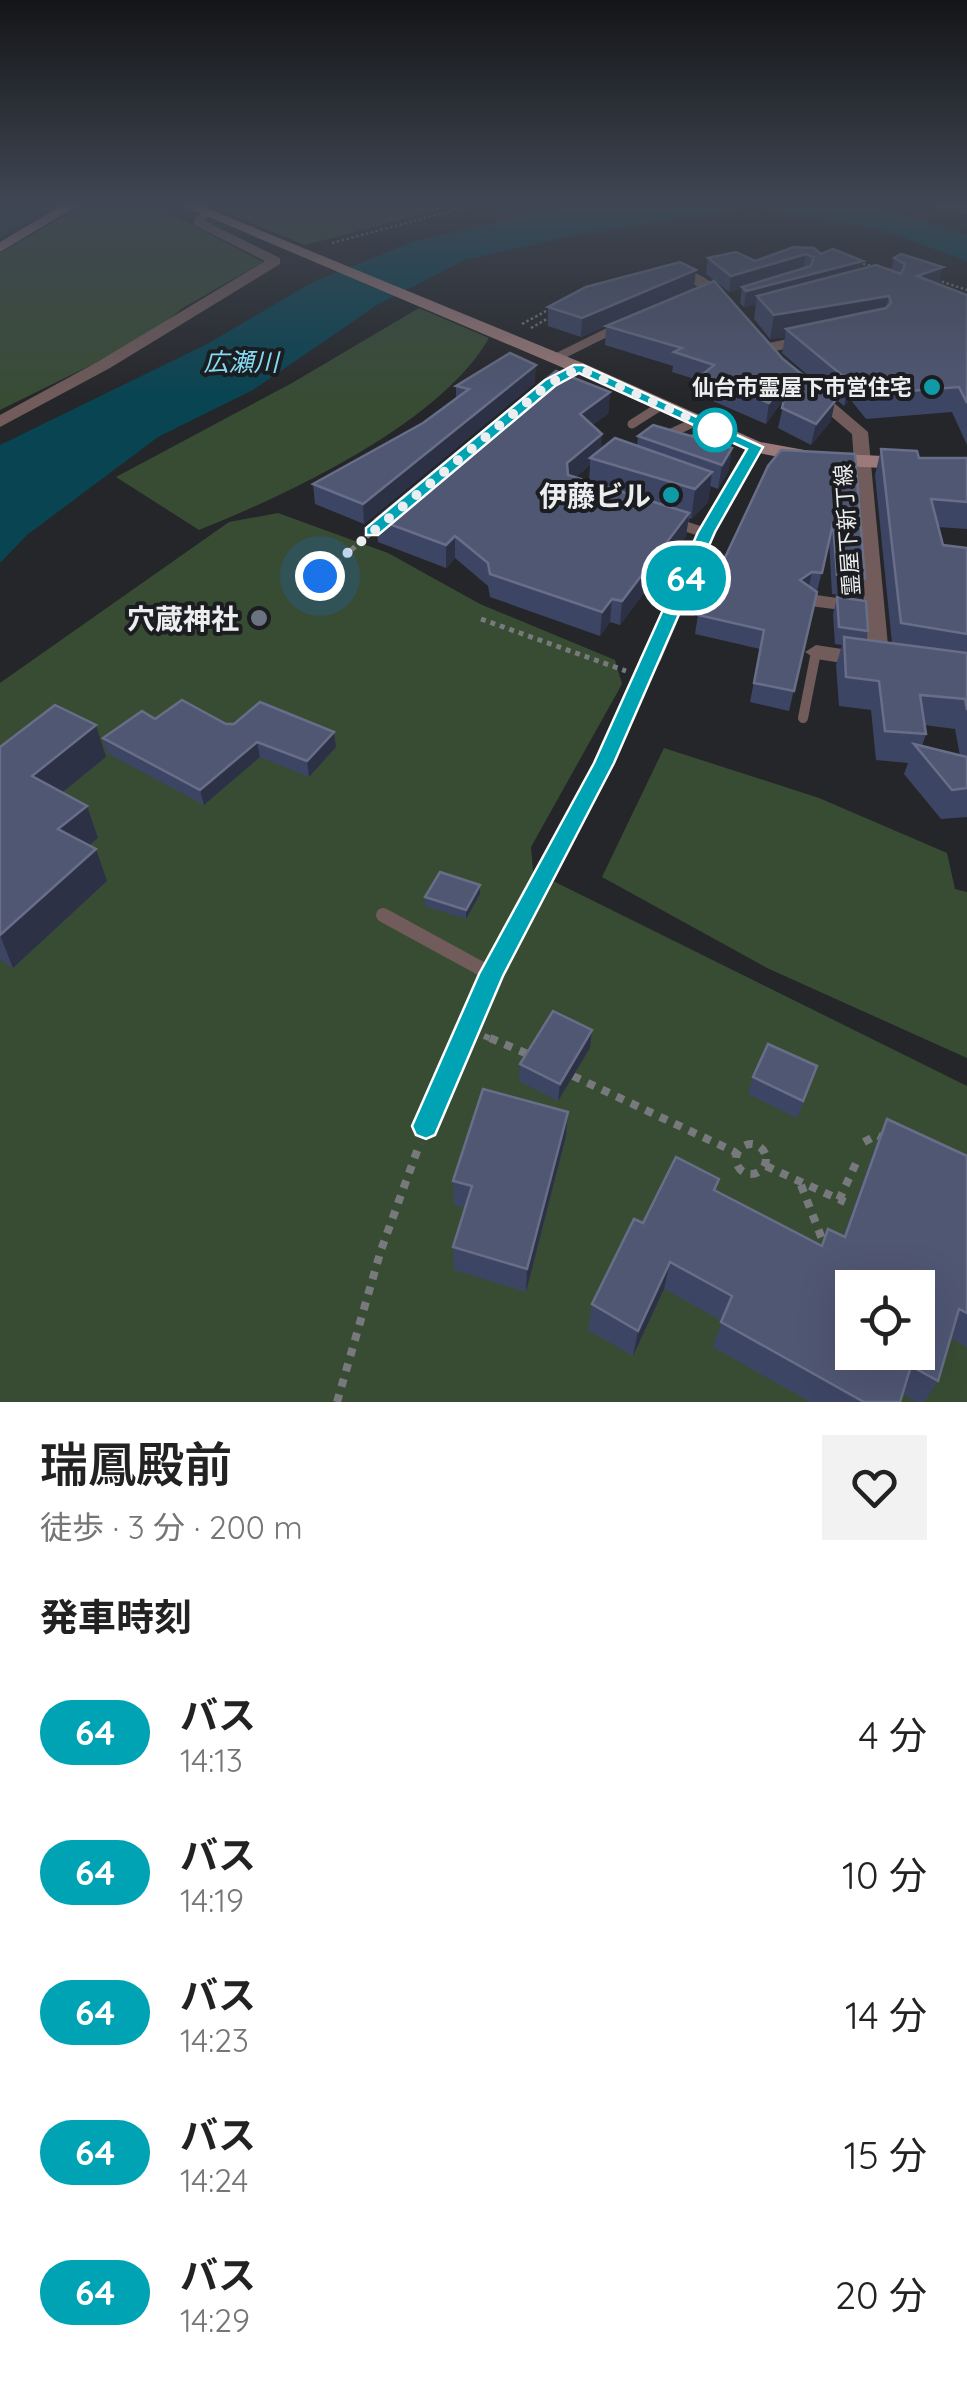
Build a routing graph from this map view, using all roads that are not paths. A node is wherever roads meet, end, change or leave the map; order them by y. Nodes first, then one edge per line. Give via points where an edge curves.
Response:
1 (262, 268) edge
2 (340, 268) edge
3 (679, 271) edge
4 (654, 312) edge
5 (738, 316) edge
6 (802, 341) edge
7 (764, 349) edge
8 (554, 358) junction
9 (579, 368) junction
10 (796, 380) edge
11 (550, 383) edge
12 (662, 405) junction
13 (0, 422) edge
14 (632, 424) dead end
15 (705, 425) junction
16 (667, 435) edge
17 (684, 443) edge
18 (755, 447) junction
19 (864, 461) junction
20 (967, 466) edge
21 (668, 522) edge
22 (706, 532) junction
23 (810, 600) edge
24 (875, 610) junction
25 (816, 652) joint
26 (879, 662) junction
27 (914, 666) edge
28 (647, 668) joint
29 (803, 718) dead end
30 (383, 915) dead end
31 (491, 974) junction
32 (426, 1126) road end

1 - 13 street via 146,344
2 - 8 street
3 - 5 street via 720,295
4 - 8 street
6 - 7 lane
8 - 9 street
9 - 11 street
9 - 12 street
10 - 19 street, 霊屋下新丁線 via 860,432
12 - 14 lane
12 - 15 street
15 - 16 lane
15 - 17 lane
15 - 18 street
18 - 19 street
18 - 22 street via 717,497
19 - 20 street
19 - 24 street, 霊屋下新丁線
21 - 22 lane
22 - 28 street
23 - 24 street
24 - 26 street, 霊屋下新丁線
25 - 26 street
25 - 29 lane
26 - 27 street
28 - 31 lane
30 - 31 lane
31 - 32 lane

